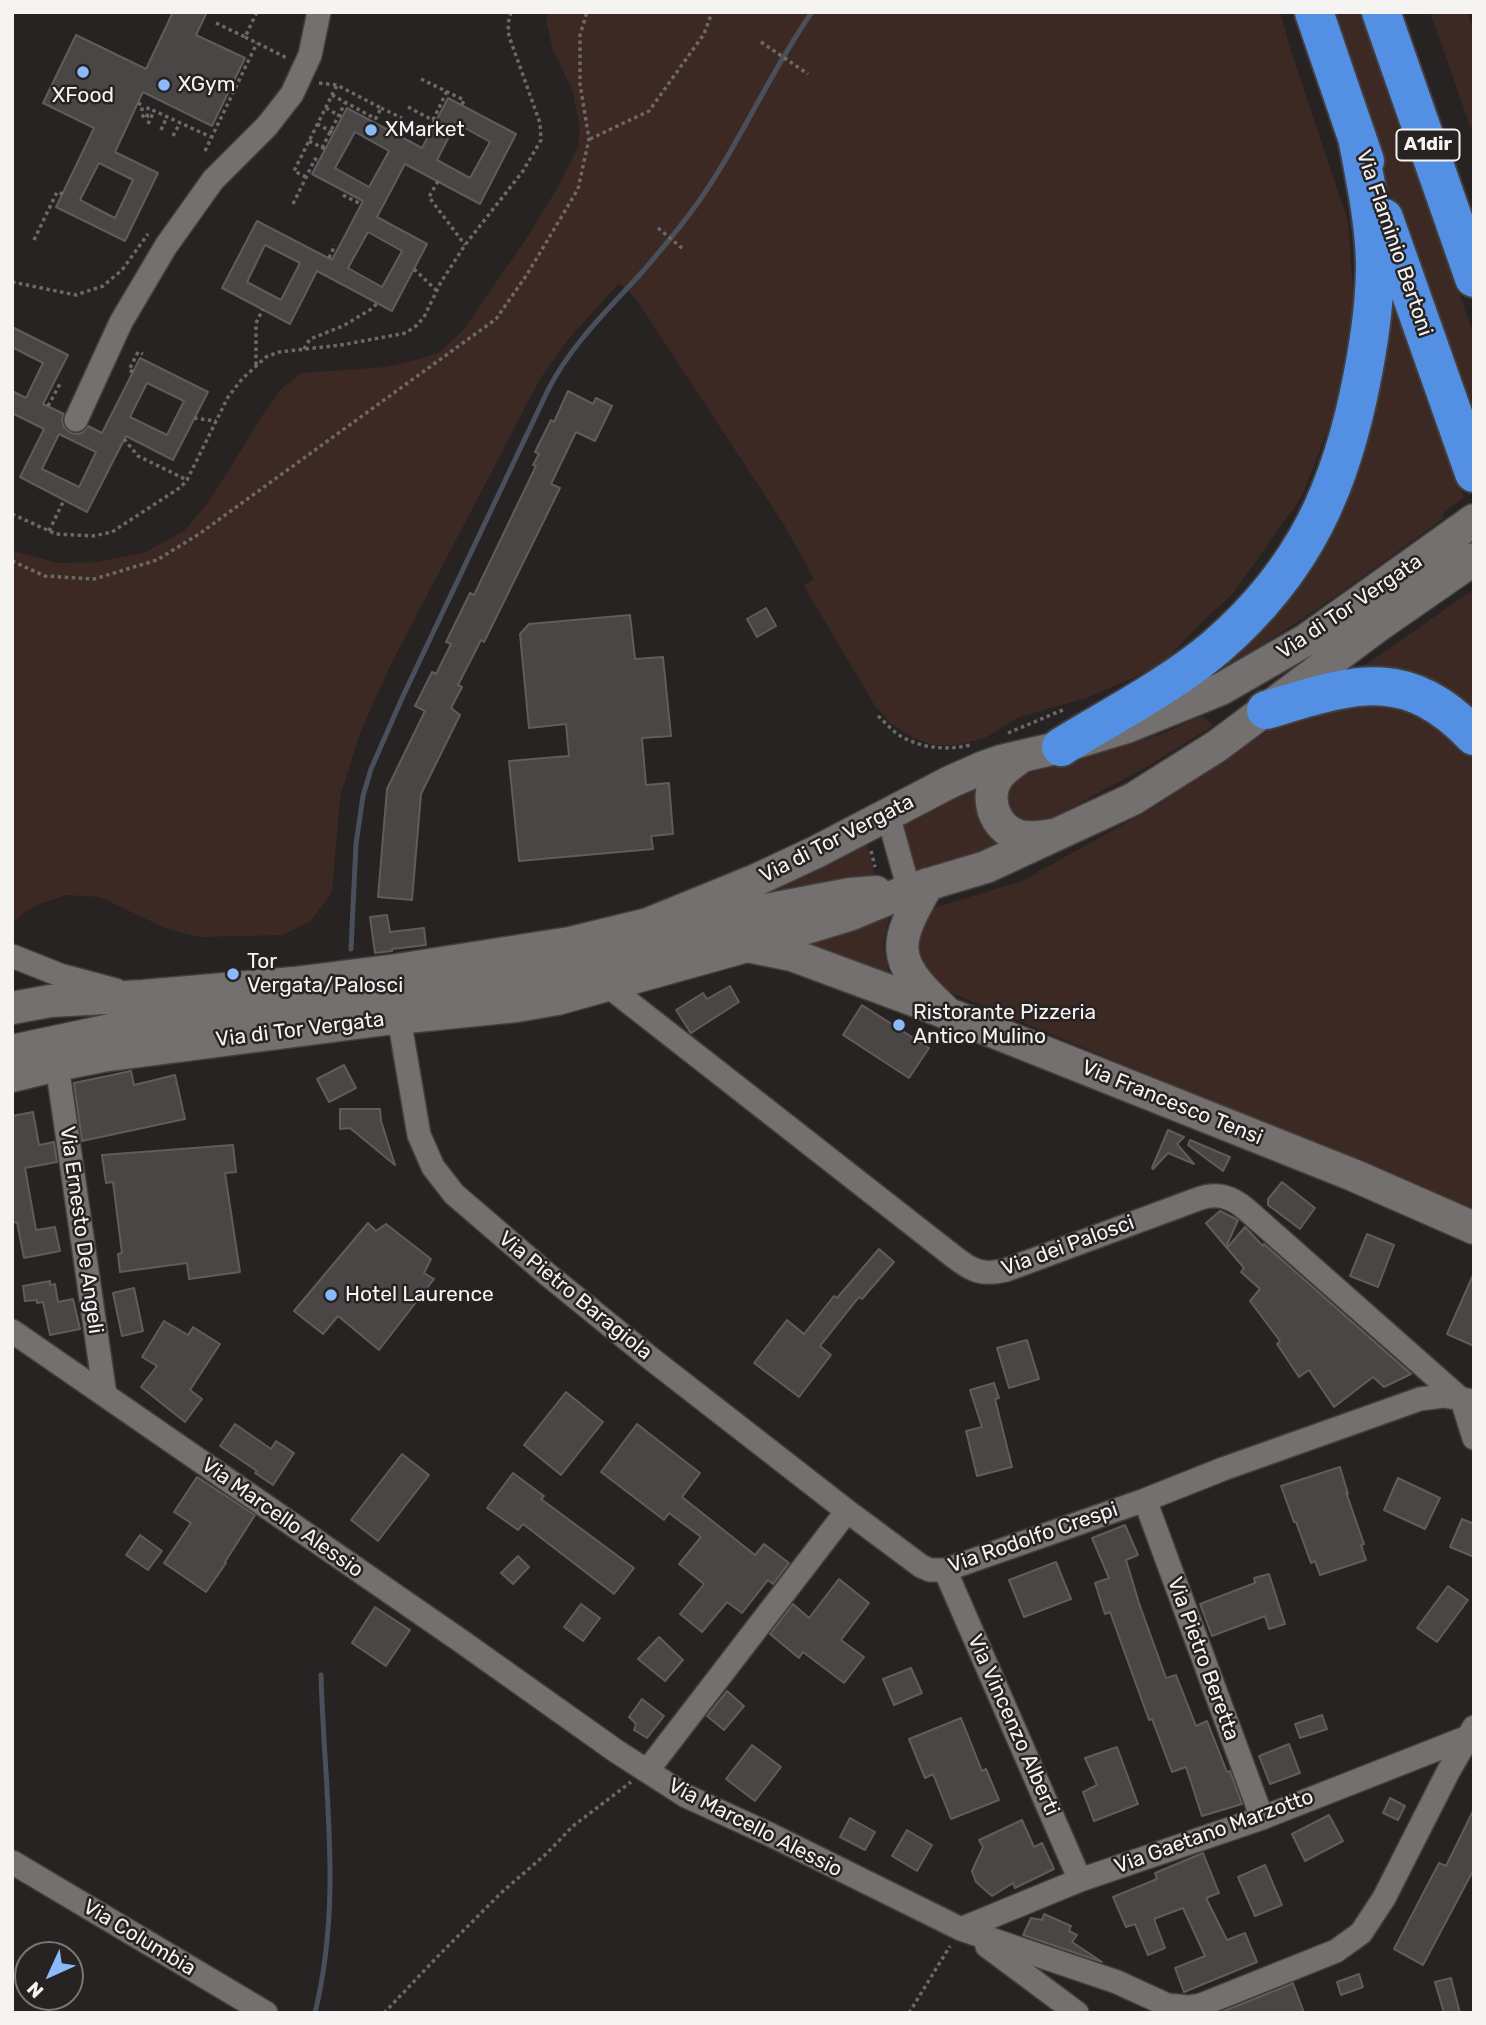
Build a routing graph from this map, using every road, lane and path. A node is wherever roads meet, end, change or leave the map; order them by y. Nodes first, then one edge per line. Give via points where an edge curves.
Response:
1 (257, 12) edge
2 (319, 12) edge
3 (511, 12) edge
4 (587, 12) edge
5 (712, 12) edge
6 (1314, 12) edge
7 (1381, 12) edge
8 (1408, 12) edge
9 (216, 23) dead end
10 (245, 37) junction
11 (761, 42) dead end
12 (257, 43) junction
13 (292, 51) dead end
14 (808, 74) dead end
15 (421, 79) dead end
16 (299, 83) junction
17 (337, 85) junction
18 (447, 92) junction
19 (332, 95) junction
20 (138, 103) dead end
21 (345, 103) junction
22 (462, 105) dead end
23 (408, 107) dead end
24 (326, 108) junction
25 (381, 108) junction
26 (154, 111) junction
27 (341, 116) junction
28 (167, 117) junction
29 (402, 118) dead end
30 (180, 123) junction
31 (148, 124) dead end
32 (317, 124) junction
33 (160, 130) dead end
34 (332, 132) junction
35 (173, 136) dead end
36 (211, 137) junction
37 (1357, 137) junction
38 (589, 139) junction
39 (309, 141) junction
40 (205, 151) dead end
41 (319, 162) dead end
42 (306, 177) dead end
43 (438, 181) dead end
44 (62, 194) dead end
45 (343, 195) dead end
46 (293, 204) dead end
47 (361, 204) dead end
48 (1474, 204) edge
49 (658, 228) dead end
50 (150, 231) dead end
51 (34, 240) dead end
52 (335, 245) dead end
53 (464, 245) junction
54 (683, 249) dead end
55 (329, 258) dead end
56 (415, 269) dead end
57 (1474, 278) edge
58 (12, 282) edge
59 (437, 291) junction
60 (377, 303) dead end
61 (263, 309) dead end
62 (304, 349) junction
63 (143, 354) dead end
64 (256, 365) junction
65 (133, 372) dead end
66 (61, 382) dead end
67 (48, 406) dead end
68 (194, 418) dead end
69 (76, 420) dead end
70 (216, 421) junction
71 (124, 439) dead end
72 (1474, 473) edge
73 (187, 480) junction
74 (64, 500) dead end
75 (12, 514) edge
76 (1467, 526) edge
77 (48, 531) junction
78 (1473, 559) edge
79 (12, 561) edge
80 (1075, 705) dead end
81 (1266, 710) junction
82 (878, 716) dead end
83 (1000, 736) dead end
84 (1474, 736) edge
85 (978, 743) dead end
86 (1048, 749) junction
87 (888, 815) junction
88 (1070, 828) junction
89 (871, 849) dead end
90 (876, 870) dead end
91 (918, 887) junction
92 (747, 946) junction
93 (12, 956) edge
94 (608, 986) junction
95 (143, 996) junction
96 (12, 1008) edge
97 (948, 1014) junction
98 (398, 1018) junction
99 (12, 1027) edge
100 (12, 1051) edge
101 (57, 1065) junction
102 (12, 1076) edge
103 (1474, 1228) edge
104 (12, 1331) edge
105 (105, 1395) junction
106 (1468, 1400) edge
107 (1474, 1438) edge
108 (1144, 1500) junction
109 (847, 1511) junction
110 (945, 1570) junction
111 (1471, 1732) edge
112 (647, 1771) junction
113 (1262, 1818) junction
114 (12, 1863) edge
115 (1080, 1880) junction
116 (961, 1929) junction
117 (266, 2013) edge
118 (384, 2013) edge
119 (909, 2013) edge
120 (1077, 2013) edge

1 - 10 path
2 - 16 street
3 - 53 path via 509,36 540,123 541,140 523,171
4 - 38 path via 580,35 580,84
5 - 38 path via 704,34 649,111
6 - 37 highway, Via Flaminio Bertoni
7 - 57 highway, A1dir
8 - 48 highway, A1dir
9 - 10 path
10 - 12 path
11 - 14 path
12 - 13 path via 288,58
12 - 36 path
15 - 18 path
16 - 17 path
16 - 69 street via 275,116 213,180 166,246 121,322
17 - 19 path
17 - 25 path
18 - 22 path via 464,100
18 - 23 path via 434,121
19 - 21 path
19 - 24 path
20 - 26 path via 144,118 148,108
21 - 25 path via 375,121
21 - 27 path
24 - 27 path
24 - 32 path
25 - 29 path
26 - 28 path
26 - 31 path
27 - 34 path
28 - 30 path
28 - 33 path
30 - 35 path
30 - 36 path
32 - 34 path
32 - 39 path
34 - 39 path via 324,149
36 - 40 path
37 - 72 highway, Via Flaminio Bertoni
37 - 86 highway via 1374,237 1372,317 1355,413 1318,520 1277,585 1216,647 1150,693
38 - 79 path via 578,189 526,276 496,319 451,353 157,560 94,579 45,576
39 - 42 path via 294,171
41 - 46 path via 315,159
43 - 53 path via 429,197
44 - 51 path via 57,192
45 - 47 path
49 - 54 path
50 - 58 path via 122,270 103,286 76,295
52 - 55 path
53 - 59 path
56 - 59 path
59 - 62 path via 424,317 406,333
60 - 62 path via 343,326 310,339
61 - 64 path via 256,323
62 - 64 path via 279,352
63 - 65 path via 138,352 129,370
64 - 70 path via 228,397
66 - 67 path
68 - 70 path
70 - 73 path
71 - 73 path via 138,456
73 - 77 path via 112,532 93,536
74 - 77 path
75 - 77 path
76 - 86 main road, Via di Tor Vergata via 1306,640 1221,689 1127,727
78 - 81 main road, Via di Tor Vergata
80 - 83 path
81 - 84 highway via 1339,689 1386,687 1426,698
81 - 88 main road, Via di Tor Vergata via 1133,799
82 - 85 path via 902,738 935,749
86 - 87 main road, Via di Tor Vergata via 973,772
86 - 88 main road via 1013,762 998,775 991,793 995,814 1006,830 1021,836 1034,838
87 - 91 street
87 - 95 main road, Via di Tor Vergata via 745,885 655,921 598,937 372,974
88 - 91 main road, Via di Tor Vergata via 1004,860
89 - 90 path
91 - 92 main road, Via di Tor Vergata via 849,915
91 - 97 main road via 901,941 902,954 916,982
91 - 100 main road, Via di Tor Vergata via 783,906 639,953 546,973 148,1022
92 - 94 main road, Via di Tor Vergata
92 - 97 main road, Via Francesco Tensi via 792,955
93 - 95 street via 72,979
94 - 98 main road, Via di Tor Vergata via 516,1006
94 - 106 street, Via dei Palosci via 976,1271 1006,1270 1198,1199 1224,1196 1247,1210
95 - 96 main road, Via di Tor Vergata via 50,1001
95 - 99 main road, Via di Tor Vergata
97 - 103 main road, Via Francesco Tensi
98 - 101 main road, Via di Tor Vergata
98 - 109 street, Via Pietro Baragiola via 419,1135 454,1194 649,1357
101 - 102 main road, Via di Tor Vergata
101 - 105 street, Via Ernesto De Angeli
104 - 105 street, Via Marcello Alessio
105 - 112 street, Via Marcello Alessio
106 - 107 street
106 - 108 street, Via Rodolfo Crespi via 1419,1399
108 - 110 street, Via Rodolfo Crespi
108 - 113 street, Via Pietro Beretta
109 - 110 street, Via Rodolfo Crespi via 921,1566
109 - 112 street
110 - 115 street, Via Vincenzo Alberti
111 - 113 street, Via Gaetano Marzotto
111 - 116 street, Via Marcello Alessio via 1361,1933 1336,1951 1201,2005 1167,2005
112 - 116 street, Via Marcello Alessio via 686,1796
112 - 118 path via 573,1826
113 - 115 street, Via Gaetano Marzotto
114 - 117 street, Via Columbia
115 - 116 street, Via Gaetano Marzotto
116 - 119 path
116 - 120 street

